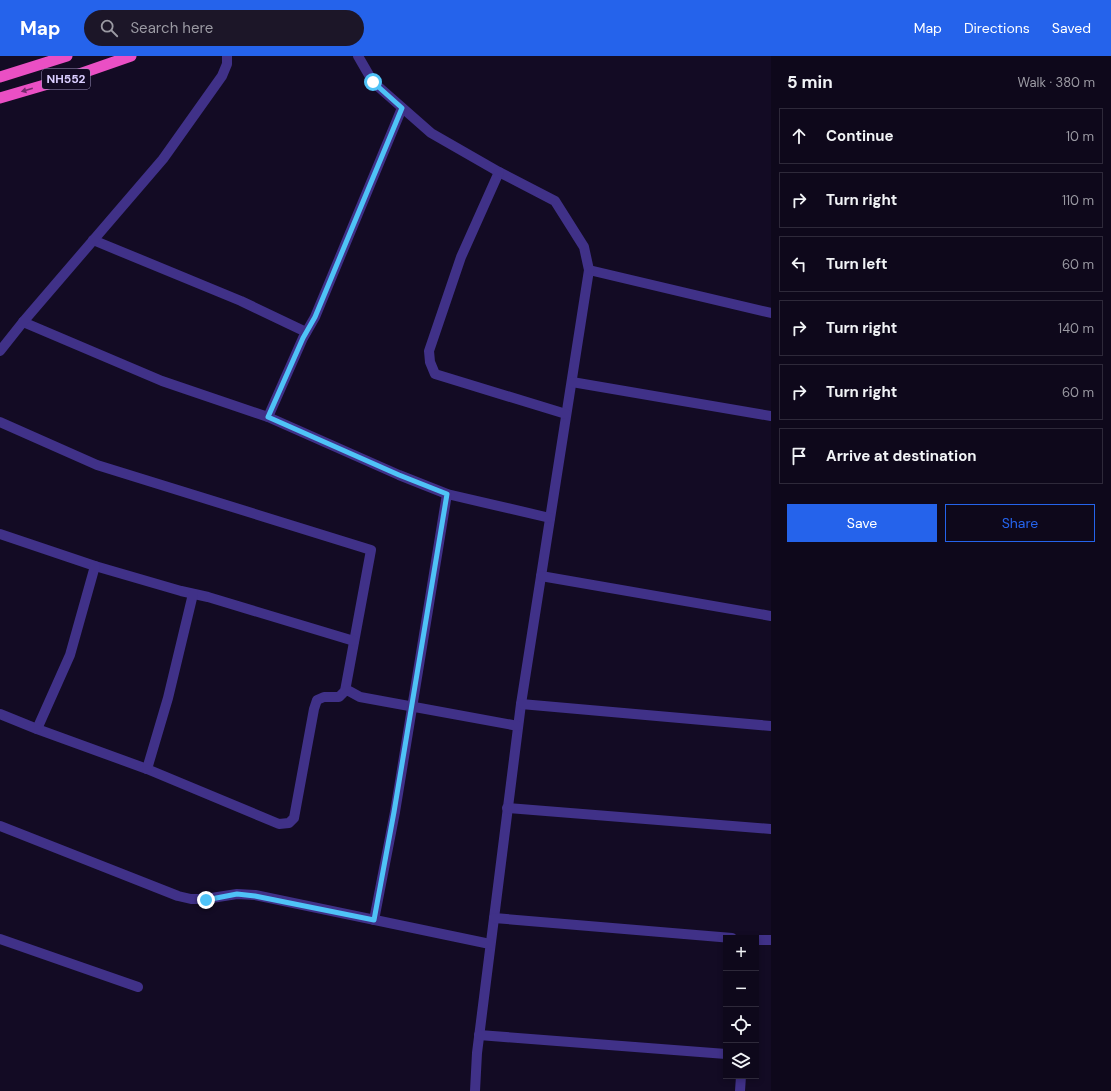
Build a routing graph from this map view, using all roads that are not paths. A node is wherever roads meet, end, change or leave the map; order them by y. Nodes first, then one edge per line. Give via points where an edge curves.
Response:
1 (67, 56) edge
2 (131, 56) edge
3 (228, 56) edge
4 (358, 56) edge
5 (0, 77) edge
6 (0, 98) edge
7 (402, 108) junction
8 (499, 172) junction
9 (93, 240) junction
10 (589, 270) junction
11 (771, 313) edge
12 (23, 322) junction
13 (306, 332) junction
14 (0, 351) edge
15 (572, 382) junction
16 (566, 414) junction
17 (771, 416) edge
18 (268, 417) junction
19 (0, 422) edge
20 (447, 494) junction
21 (550, 518) junction
22 (0, 534) edge
23 (96, 566) junction
24 (541, 576) junction
25 (193, 594) junction
26 (771, 616) edge
27 (354, 641) junction
28 (345, 691) junction
29 (521, 704) junction
30 (411, 707) junction
31 (0, 714) edge
32 (518, 726) junction
33 (771, 726) edge
34 (37, 729) junction
35 (147, 769) junction
36 (507, 808) junction
37 (0, 826) edge
38 (771, 829) edge
39 (494, 918) junction
40 (374, 920) junction
41 (723, 937) edge
42 (0, 939) edge
43 (771, 940) edge
44 (759, 942) edge
45 (490, 944) junction
46 (138, 987) dead end
47 (479, 1035) junction
48 (723, 1054) edge
49 (741, 1079) edge
50 (475, 1091) edge
51 (740, 1091) edge

1 - 5 highway, NH552
2 -> 6 highway, NH552
3 - 9 street via 222,76 162,159
4 - 7 street via 373,82
7 - 8 street via 431,133
7 - 13 street via 315,317
8 - 10 street via 555,202 584,247
8 - 16 street via 461,257 429,351 430,362 435,374
9 - 12 street
9 - 13 street via 241,301
10 - 11 street
10 - 15 street
12 - 14 street
12 - 18 street via 162,381
13 - 18 street
15 - 16 street
15 - 17 street
16 - 21 street
18 - 20 street
19 - 27 street via 97,465 371,550
20 - 21 street
20 - 30 street
21 - 24 street
22 - 23 street
23 - 25 street
23 - 34 street via 70,655
24 - 26 street
24 - 29 street
25 - 27 street
25 - 35 street via 168,698
27 - 28 street
28 - 30 street via 360,697
28 - 35 street via 339,697 324,697 317,700 294,818 289,823 279,824
29 - 32 street
29 - 33 street
30 - 32 street
30 - 40 street
31 - 34 street
32 - 36 street
34 - 35 street
36 - 38 street
36 - 39 street
37 - 40 street via 191,900 237,894
39 - 41 street
39 - 45 street
40 - 45 street
42 - 46 street
43 - 44 street
45 - 47 street
47 - 48 street
47 - 50 street
49 - 51 street

